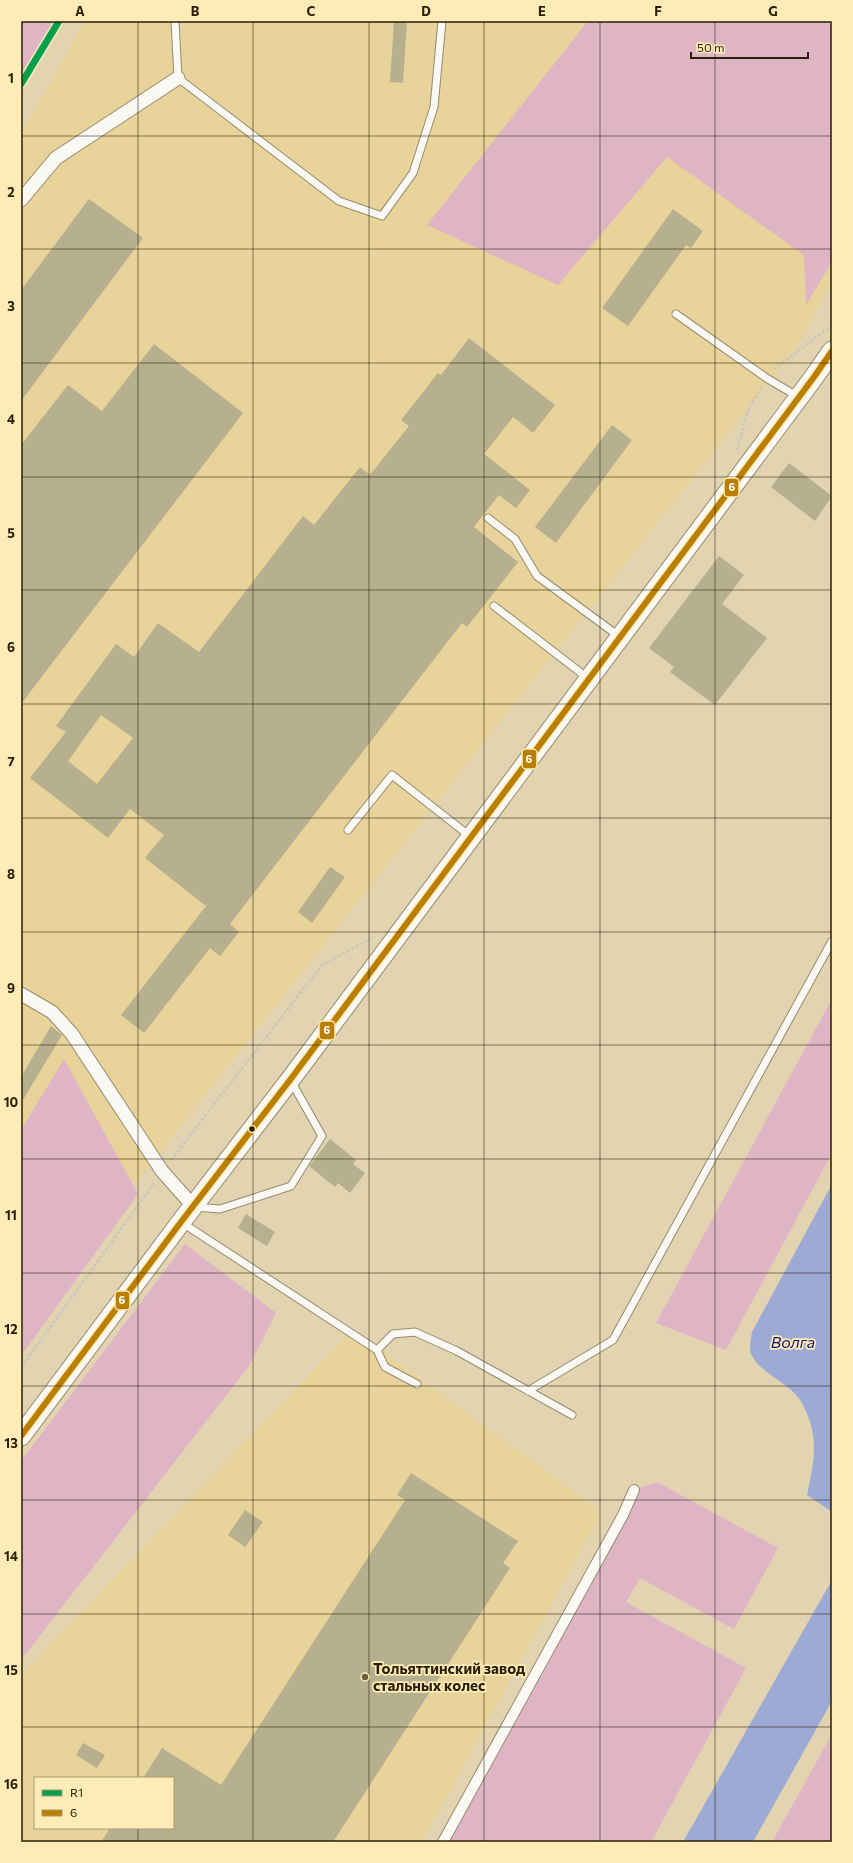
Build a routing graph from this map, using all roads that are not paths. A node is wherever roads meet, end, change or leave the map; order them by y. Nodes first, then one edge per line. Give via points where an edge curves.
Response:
1 (175, 21) edge
2 (442, 21) edge
3 (178, 78) junction
4 (21, 200) edge
5 (676, 314) dead end
6 (832, 351) edge
7 (799, 397) junction
8 (488, 518) dead end
9 (494, 606) dead end
10 (620, 638) junction
11 (590, 679) junction
12 (348, 830) dead end
13 (471, 837) junction
14 (832, 941) edge
15 (21, 994) edge
16 (290, 1080) junction
17 (193, 1206) junction
18 (181, 1222) junction
19 (377, 1350) junction
20 (417, 1384) dead end
21 (528, 1391) junction
22 (572, 1415) dead end
23 (23, 1429) edge
24 (634, 1490) dead end
25 (442, 1842) edge

1 - 3 lane
2 - 3 lane via 434,107 413,173 382,216 339,201
3 - 4 street via 56,158
5 - 7 lane via 768,379
6 - 7 main road
7 - 10 main road
8 - 10 lane via 515,539 537,576
9 - 11 lane
10 - 11 main road
11 - 13 main road
12 - 13 lane via 392,775
13 - 16 main road
14 - 21 lane via 613,1340
15 - 17 street via 52,1012 72,1034 162,1171
16 - 17 main road
16 - 17 lane via 322,1136 291,1186 220,1209
17 - 18 main road
18 - 19 lane
18 - 23 main road
19 - 20 lane via 385,1367
19 - 21 lane via 393,1334 415,1332 456,1351
21 - 22 lane
24 - 25 street via 619,1522

